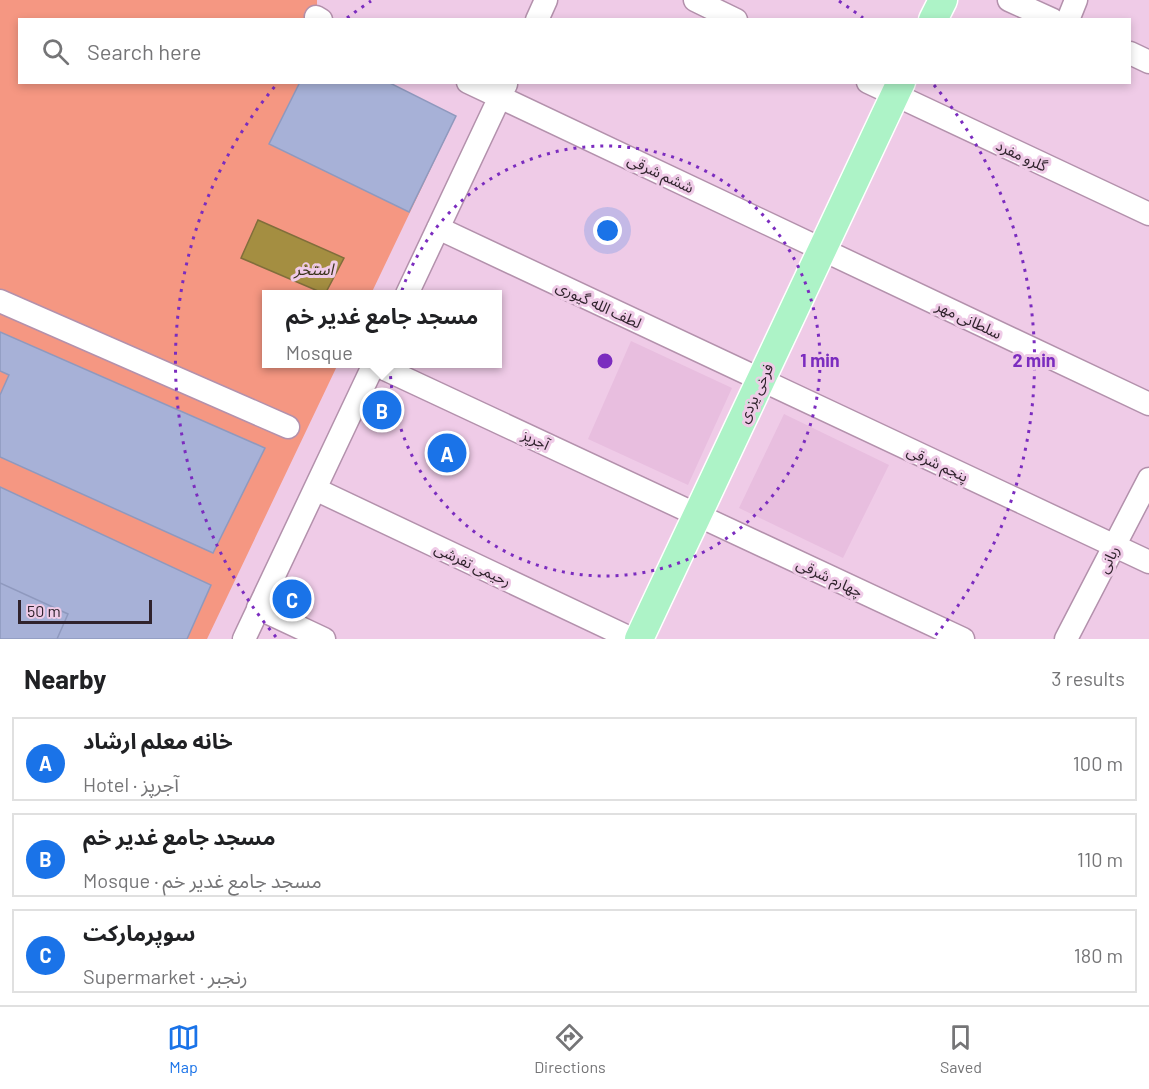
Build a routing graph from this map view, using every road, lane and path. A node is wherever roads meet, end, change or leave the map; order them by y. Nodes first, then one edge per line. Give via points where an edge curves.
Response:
1 (546, 0) edge
2 (695, 0) edge
3 (943, 0) edge
4 (1009, 0) edge
5 (1076, 0) edge
6 (538, 18) edge
7 (732, 18) edge
8 (934, 18) edge
9 (1049, 18) edge
10 (1069, 18) edge
11 (1131, 53) edge
12 (1149, 62) edge
13 (478, 84) edge
14 (877, 84) edge
15 (504, 89) edge
16 (898, 89) edge
17 (1149, 214) edge
18 (438, 228) junction
19 (822, 250) junction
20 (409, 290) edge
21 (0, 301) edge
22 (372, 368) edge
23 (383, 368) edge
24 (761, 381) junction
25 (1149, 404) edge
26 (288, 427) dead end
27 (1149, 479) edge
28 (315, 489) junction
29 (698, 514) junction
30 (1114, 546) junction
31 (1149, 562) edge
32 (258, 608) junction
33 (244, 639) edge
34 (324, 639) edge
35 (632, 639) edge
36 (639, 639) edge
37 (963, 639) edge
38 (1066, 639) edge

1 - 6 street
2 - 7 street
3 - 8 main road
4 - 9 street
5 - 10 street
11 - 12 street
13 - 15 street, ششم شرقی
14 - 16 street, گلرو مفرد
15 - 18 street
15 - 19 street, ششم شرقی
16 - 17 street, گلرو مفرد
16 - 19 main road, فرخی یزدی
18 - 20 street
18 - 24 street, لطف الله گیوری
19 - 24 main road, فرخی یزدی
19 - 25 street, سلطانی مهر
21 - 26 street
22 - 28 street
23 - 29 street, آجرپز
24 - 29 main road, فرخی یزدی
24 - 30 street, پنجم شرقی
27 - 30 street, ربانی
28 - 32 street
28 - 35 street, رحیمی تفرشی
29 - 36 main road, فرخی یزدی
29 - 37 street, چهارم شرقی
30 - 31 street, پنجم شرقی
30 - 38 street, ربانی
32 - 33 street
32 - 34 street

